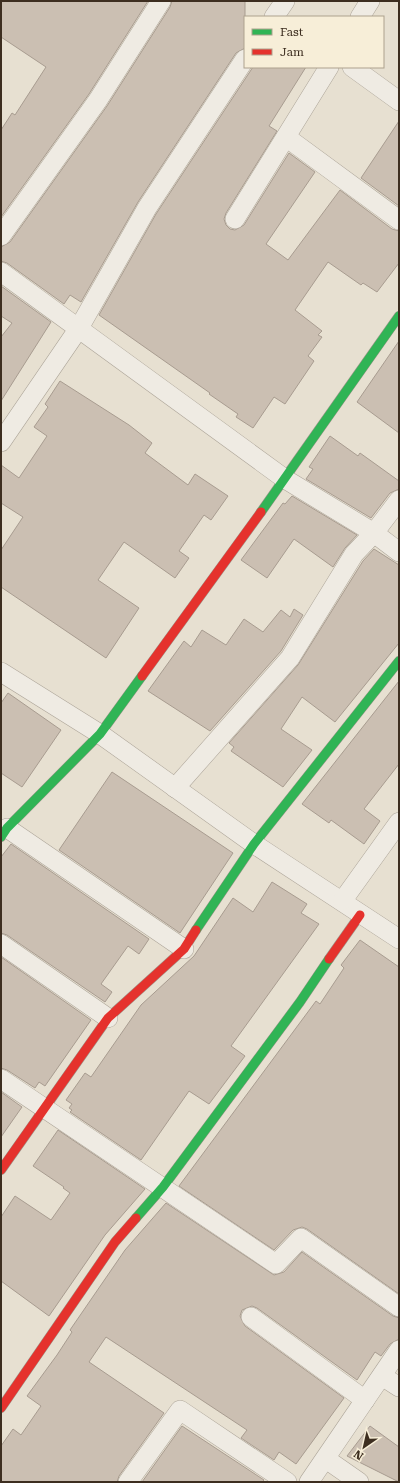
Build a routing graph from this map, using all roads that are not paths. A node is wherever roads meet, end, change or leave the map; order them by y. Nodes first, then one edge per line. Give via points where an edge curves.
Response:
1 (160, 1) edge
2 (285, 1) edge
3 (370, 1) edge
4 (275, 16) edge
5 (361, 16) edge
6 (244, 61) edge
7 (328, 68) edge
8 (353, 68) edge
9 (399, 101) edge
10 (286, 137) junction
11 (235, 219) dead end
12 (399, 220) edge
13 (1, 236) edge
14 (1, 272) edge
15 (399, 316) edge
16 (79, 328) junction
17 (1, 442) edge
18 (285, 479) junction
19 (399, 500) edge
20 (374, 533) junction
21 (399, 552) edge
22 (399, 661) edge
23 (1, 672) edge
24 (100, 734) junction
25 (175, 788) junction
26 (399, 822) edge
27 (4, 833) edge
28 (254, 844) junction
29 (342, 900) junction
30 (360, 915) junction
31 (399, 939) edge
32 (1, 944) edge
33 (184, 949) junction
34 (108, 1018) junction
35 (1, 1079) edge
36 (44, 1109) junction
37 (1, 1170) edge
38 (163, 1187) junction
39 (399, 1306) edge
40 (251, 1318) dead end
41 (399, 1350) edge
42 (382, 1376) junction
43 (399, 1387) edge
44 (365, 1400) junction
45 (1, 1408) edge
46 (326, 1459) junction
47 (128, 1482) edge
48 (287, 1482) edge
49 (309, 1482) edge
50 (359, 1482) edge

1 - 13 street via 98,100
2 - 4 street
3 - 5 street
6 - 16 street via 147,208
7 - 10 street
8 - 9 street
10 - 11 street
10 - 12 street
14 - 16 street
15 - 18 street
16 - 17 street
16 - 18 street
18 - 20 street
18 - 24 street
19 - 20 street
20 - 21 street
20 - 25 street via 354,554 290,658
22 - 28 street
23 - 24 street
24 - 25 street
24 - 27 street
25 - 28 street
26 - 29 street
27 - 33 street
28 - 29 street
28 - 33 street
29 - 30 street
30 - 31 street
30 - 38 street via 300,1002
32 - 34 street
33 - 34 street
34 - 36 street
35 - 36 street
36 - 37 street
36 - 38 street
38 - 39 street via 276,1264 301,1238
38 - 45 street via 115,1242
40 - 44 street
41 - 42 street
42 - 43 street
42 - 44 street
44 - 46 street
46 - 49 street
46 - 50 street
47 - 48 street via 180,1410

